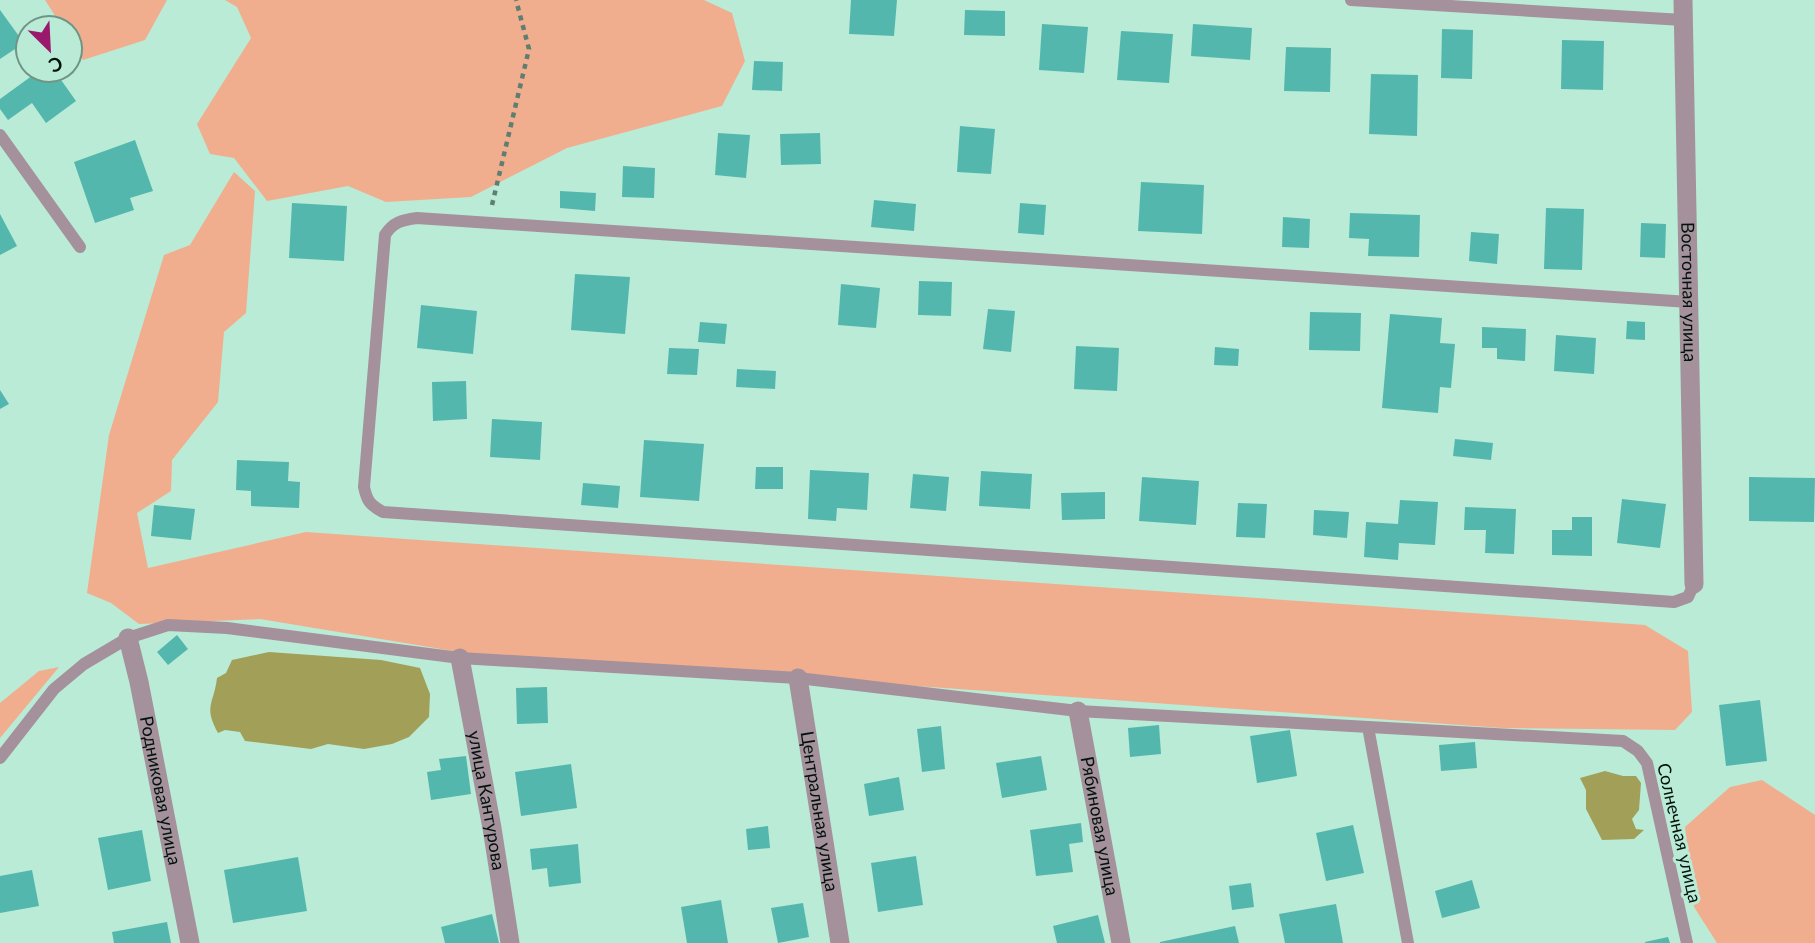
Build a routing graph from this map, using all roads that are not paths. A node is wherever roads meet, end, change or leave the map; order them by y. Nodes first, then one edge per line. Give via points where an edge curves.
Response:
1 (1351, 0) edge
2 (1683, 10) edge
3 (0, 135) edge
4 (80, 247) dead end
5 (1689, 302) junction
6 (1694, 584) joint
7 (128, 638) junction
8 (460, 659) junction
9 (798, 678) junction
10 (1078, 711) junction
11 (1368, 727) junction
12 (0, 758) edge
13 (190, 943) edge
14 (510, 943) edge
15 (839, 943) edge
16 (1121, 943) edge
17 (1408, 943) edge
18 (1687, 943) edge

1 - 2 lane
2 - 5 street, Восточная улица
3 - 4 lane
5 - 6 street, Восточная улица
5 - 6 lane via 402,220 385,235 364,487 367,500 383,512 1674,601 1688,597
7 - 8 lane via 168,625 227,628
7 - 12 lane via 84,664 54,689
7 - 13 street, Родниковая улица
8 - 9 lane
8 - 14 street, улица Кантурова
9 - 10 lane
9 - 15 street, Центральная улица
10 - 11 lane
10 - 16 street, Рябиновая улица
11 - 17 lane
11 - 18 lane, Солнечная улица via 1623,741 1638,751 1647,764

